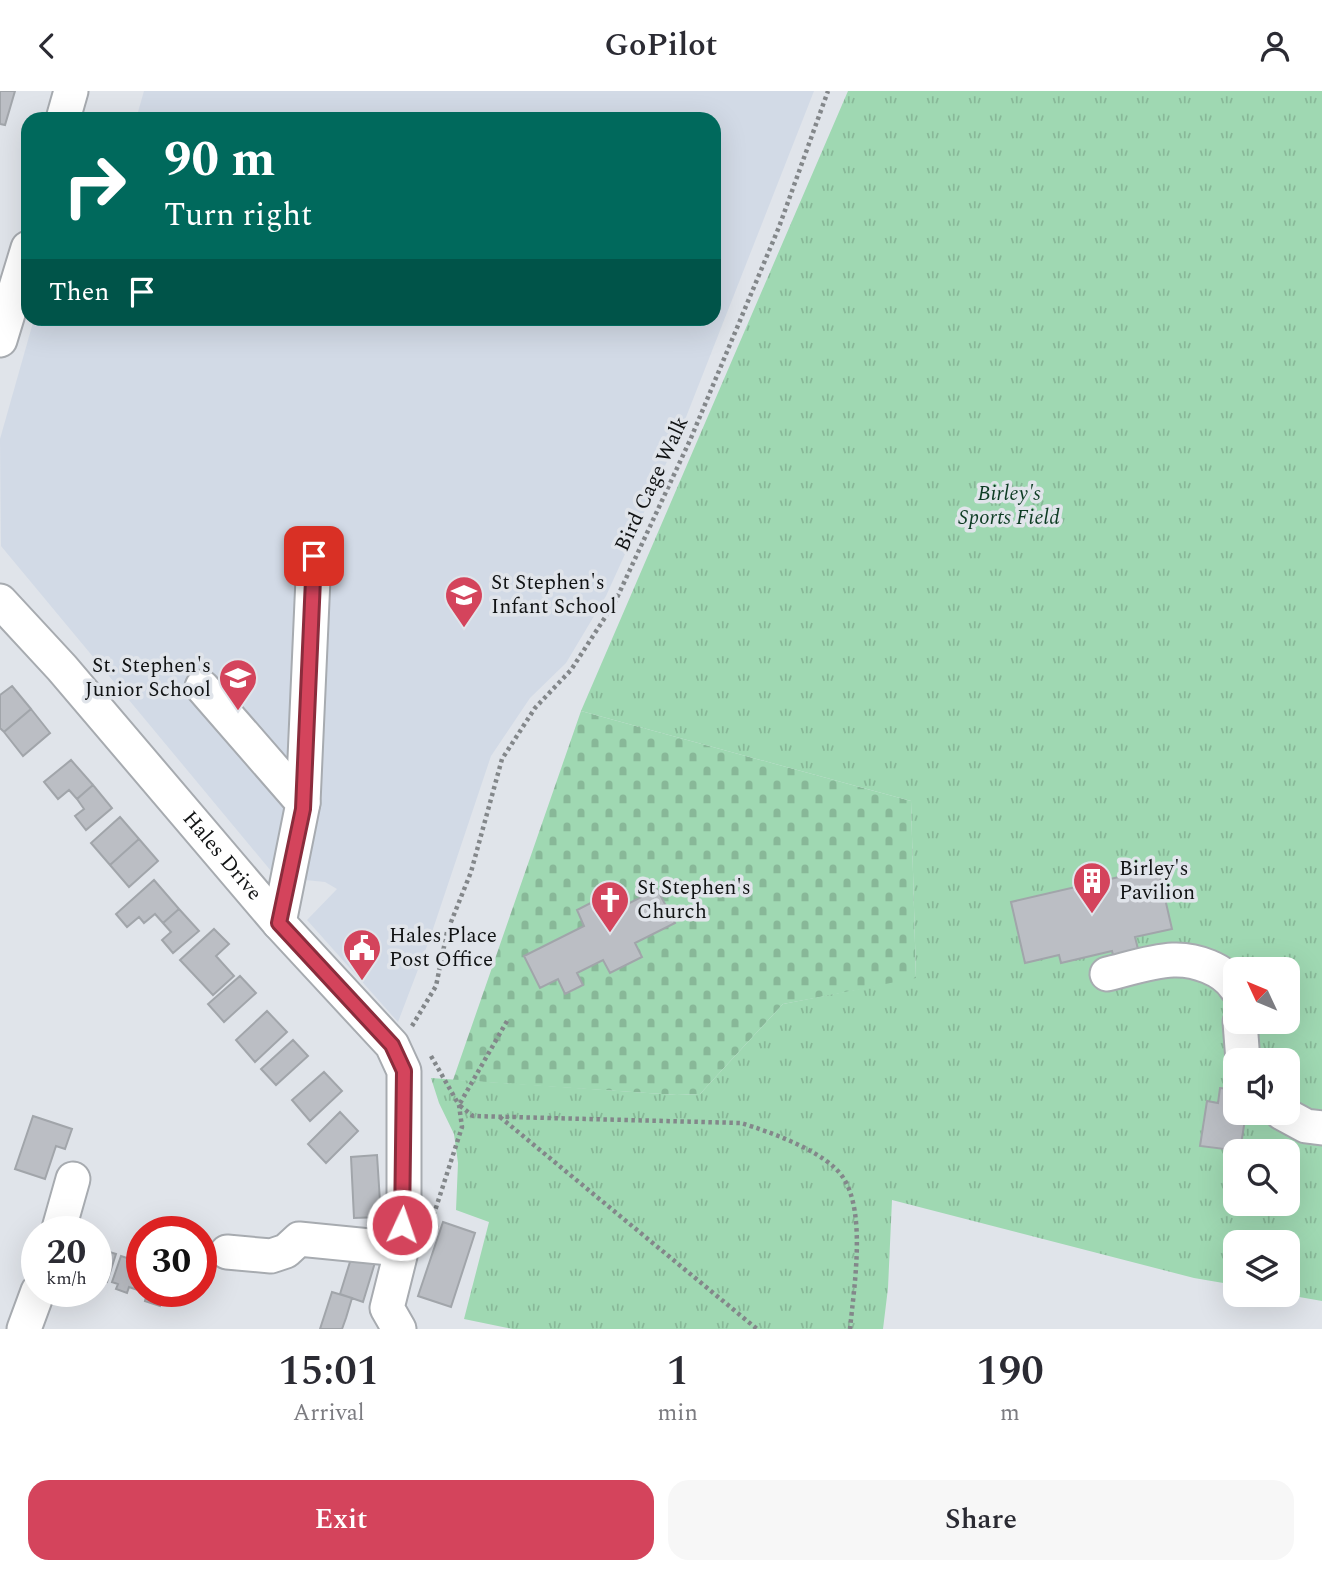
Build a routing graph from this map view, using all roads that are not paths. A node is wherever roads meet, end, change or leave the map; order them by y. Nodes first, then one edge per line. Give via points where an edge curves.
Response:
1 (71, 91) edge
2 (65, 112) edge
3 (21, 271) edge
4 (0, 340) edge
5 (314, 556) dead end
6 (0, 601) edge
7 (201, 687) dead end
8 (303, 803) junction
9 (279, 923) junction
10 (1107, 974) dead end
11 (1223, 974) edge
12 (1300, 1123) edge
13 (1322, 1128) edge
14 (73, 1179) dead end
15 (63, 1216) edge
16 (400, 1249) junction
17 (227, 1252) dead end
18 (32, 1307) edge
19 (24, 1329) edge
20 (399, 1329) edge

1 - 2 street
3 - 4 street
5 - 8 street
6 - 9 street, Hales Drive
7 - 8 street
8 - 9 street
9 - 16 street, Hales Drive via 399,1055 405,1095
10 - 11 street via 1173,960 1201,964
12 - 13 street
14 - 15 street
16 - 17 street via 299,1239 286,1251 271,1256
16 - 20 street, Hales Drive via 387,1308
18 - 19 street

